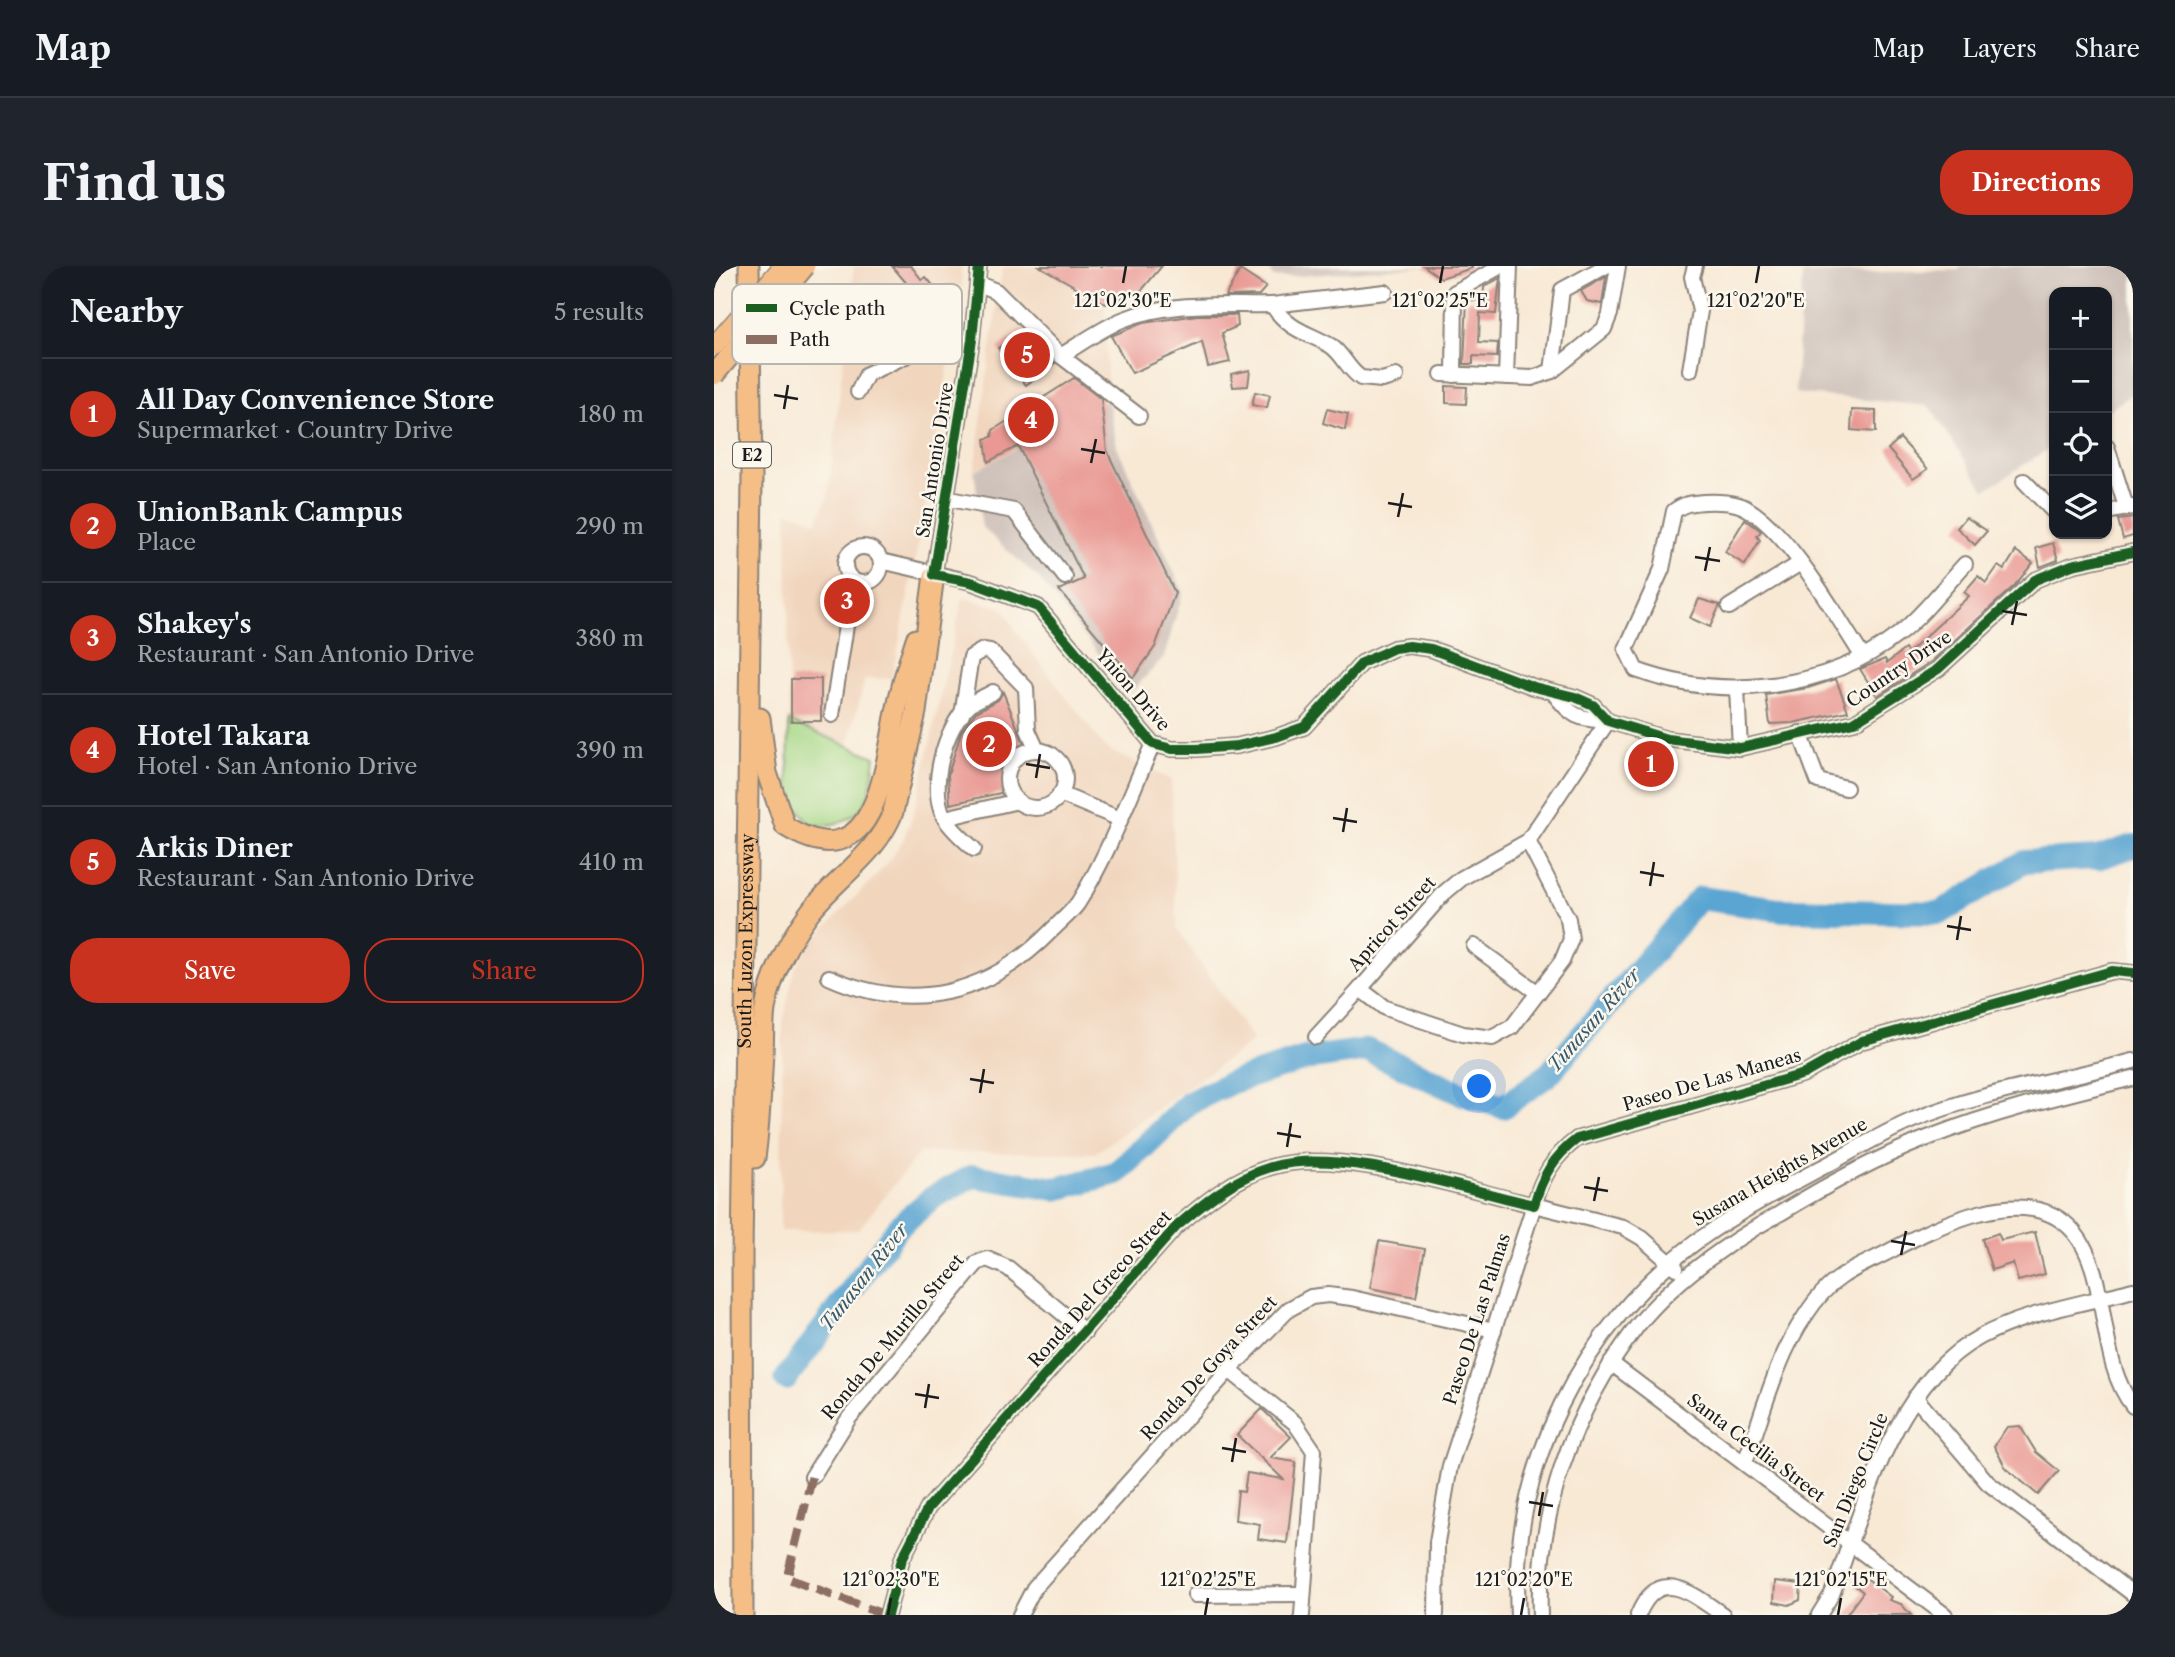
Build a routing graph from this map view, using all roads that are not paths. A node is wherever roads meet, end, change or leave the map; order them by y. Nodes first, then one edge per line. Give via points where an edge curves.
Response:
1 (749, 266) edge
2 (783, 266) edge
3 (805, 266) edge
4 (979, 266) edge
5 (1501, 266) edge
6 (1510, 266) edge
7 (1606, 266) edge
8 (1618, 266) edge
9 (1695, 266) edge
10 (749, 284) edge
11 (767, 284) edge
12 (790, 284) edge
13 (979, 284) junction
14 (1385, 292) dead end
15 (1272, 305) junction
16 (732, 325) edge
17 (972, 340) junction
18 (962, 342) edge
19 (714, 346) edge
20 (732, 353) edge
21 (1061, 356) junction
22 (750, 364) edge
23 (888, 364) edge
24 (1690, 370) dead end
25 (1552, 371) junction
26 (714, 375) edge
27 (1396, 376) dead end
28 (1506, 377) junction
29 (858, 392) dead end
30 (1139, 416) dead end
31 (2112, 460) edge
32 (2024, 481) dead end
33 (948, 499) junction
34 (2049, 507) edge
35 (2130, 507) edge
36 (2112, 511) edge
37 (2133, 552) edge
38 (881, 561) junction
39 (1799, 564) junction
40 (1965, 564) dead end
41 (934, 575) junction
42 (1065, 577) dead end
43 (853, 581) junction
44 (928, 604) junction
45 (1729, 607) dead end
46 (751, 643) junction
47 (1863, 657) junction
48 (1737, 689) junction
49 (993, 692) dead end
50 (1553, 692) junction
51 (1584, 701) joint
52 (832, 715) dead end
53 (962, 715) junction
54 (1608, 721) junction
55 (1800, 733) junction
56 (1153, 744) junction
57 (1740, 748) junction
58 (1037, 750) junction
59 (1846, 788) dead end
60 (1060, 794) junction
61 (1018, 801) junction
62 (945, 818) junction
63 (1120, 819) junction
64 (1528, 841) junction
65 (974, 849) dead end
66 (1475, 946) dead end
67 (2133, 973) edge
68 (829, 977) dead end
69 (1360, 989) junction
70 (1538, 993) junction
71 (1316, 1037) dead end
72 (2133, 1060) edge
73 (2133, 1079) edge
74 (1534, 1205) junction
75 (742, 1256) junction
76 (1671, 1263) junction
77 (1686, 1277) junction
78 (2133, 1290) edge
79 (2099, 1299) junction
80 (1494, 1330) junction
81 (1085, 1332) junction
82 (1611, 1363) junction
83 (1229, 1370) junction
84 (1915, 1397) junction
85 (2133, 1406) edge
86 (1745, 1462) junction
87 (812, 1476) dead end
88 (1850, 1545) junction
89 (1301, 1594) junction
90 (2133, 1594) edge
91 (1195, 1595) dead end
92 (743, 1615) edge
93 (887, 1615) edge
94 (1020, 1615) edge
95 (1302, 1615) edge
96 (1436, 1615) edge
97 (1518, 1615) edge
98 (1540, 1615) edge
99 (1638, 1615) edge
100 (1723, 1615) edge
101 (1819, 1615) edge
102 (1945, 1615) edge

1 - 10 highway, South Luzon Expressway / E2
2 - 11 main road, bridge
3 - 12 highway, bridge
4 - 13 street, San Antonio Drive
5 - 28 street via 1455,292 1448,374
6 - 28 street
7 - 25 street via 1562,290
8 - 25 street via 1604,329
9 - 24 street via 1692,277 1700,311
13 - 17 street, San Antonio Drive
13 - 21 street via 996,291
14 - 15 street
15 - 21 street via 1182,306 1149,312 1122,320
15 - 27 street via 1297,332 1331,346 1361,379
16 - 19 main road, bridge
17 - 18 street
17 - 33 street, San Antonio Drive
20 - 26 highway, bridge
21 - 30 street
22 - 46 highway, South Luzon Expressway / E2
23 - 29 street via 867,374
25 - 28 street via 1532,378
31 - 35 street
32 - 34 street
33 - 41 street, San Antonio Drive
33 - 42 street via 1014,511
35 - 36 street
37 - 55 street, Country Drive via 2072,565 2035,580 1938,669 1854,722
38 - 41 street, Ynion Drive
38 - 43 street via 880,573 871,582
38 - 43 street via 869,548 852,550 844,566
39 - 45 street
39 - 47 street
39 - 48 street via 1767,523 1744,507 1714,501 1680,506 1671,518 1662,569 1628,643 1627,657 1636,670 1691,685
40 - 47 street via 1900,634
41 - 44 highway
41 - 56 street, Ynion Drive via 971,582 1038,607
43 - 52 street
44 - 46 highway via 907,668 874,807 858,832 839,840 809,838 785,826 780,815 767,773
44 - 75 highway via 916,712 899,795 887,828 867,855 809,913 786,952 765,1010 756,1154
46 - 75 highway, South Luzon Expressway / E2
47 - 48 street via 1817,675
48 - 57 street
49 - 53 street via 970,704
50 - 51 street, Ynion Drive
50 - 54 street via 1577,717
50 - 56 street, Ynion Drive via 1431,649 1394,648 1362,663 1304,727 1237,746 1172,750
51 - 54 street, Country Drive
53 - 58 street via 971,657 990,651 1026,688 1028,730
53 - 62 street via 944,746 939,769
54 - 57 street, Country Drive via 1667,739
54 - 64 street, Apricot Street
55 - 57 street, Country Drive
55 - 59 street via 1818,781
56 - 63 street
58 - 60 street via 1062,766 1065,780
58 - 61 street via 1021,754 1008,771 1009,788
60 - 61 street via 1040,807
60 - 63 street
61 - 62 street
62 - 65 street
63 - 68 street via 1076,905 1009,967 961,992 903,996 858,990
64 - 69 street, Apricot Street via 1444,893
64 - 70 street, Apricot Street via 1571,929 1567,951
66 - 70 street
67 - 74 street, Paseo De Las Maneas via 2112,971 1863,1041 1804,1074 1577,1139 1551,1163
69 - 70 street, Apricot Street via 1397,1013 1463,1034 1492,1038 1512,1027
69 - 71 street
72 - 76 street, Susana Heights Avenue via 1913,1120 1728,1221
73 - 77 street, Susana Heights Avenue via 1923,1139 1770,1218
74 - 76 street via 1623,1227
74 - 80 street, Paseo De Las Palmas
74 - 81 street, Ronda Del Greco Street via 1351,1163 1306,1160 1271,1167 1210,1198 1177,1227
75 - 92 highway, South Luzon Expressway / E2
76 - 77 street
76 - 97 street, Susana Heights Avenue via 1621,1313 1582,1363 1555,1418 1533,1477 1521,1534
77 - 82 street, Susana Heights Avenue via 1640,1323
78 - 79 street, San Diego Circle
79 - 84 street, San Diego Circle via 2007,1324 1982,1336 1959,1349
79 - 85 street via 2114,1370
79 - 86 street via 2085,1252 2074,1232 2058,1219 2023,1209 1988,1210 1946,1222 1840,1277 1821,1295 1790,1342
80 - 83 street, Ronda De Goya Street via 1352,1298 1311,1297 1289,1309
80 - 96 street, Paseo De Las Palmas via 1442,1505
81 - 87 street, Ronda De Murillo Street via 1009,1268 987,1259 977,1263 849,1418
81 - 93 street, Ronda Del Greco Street via 928,1508 902,1559
82 - 86 street, Santa Cecilia Street
82 - 98 street, Susana Heights Avenue via 1578,1425 1557,1483 1542,1563
83 - 89 street via 1295,1423 1314,1451
83 - 94 street, Ronda De Goya Street via 1034,1588
84 - 88 street, San Diego Circle via 1898,1423
84 - 90 street via 1988,1483
86 - 88 street, Santa Cecilia Street
88 - 101 street, San Diego Circle
88 - 102 street, Santa Cecilia Street
89 - 91 street
89 - 95 street
99 - 100 street via 1644,1600 1666,1586 1685,1590

